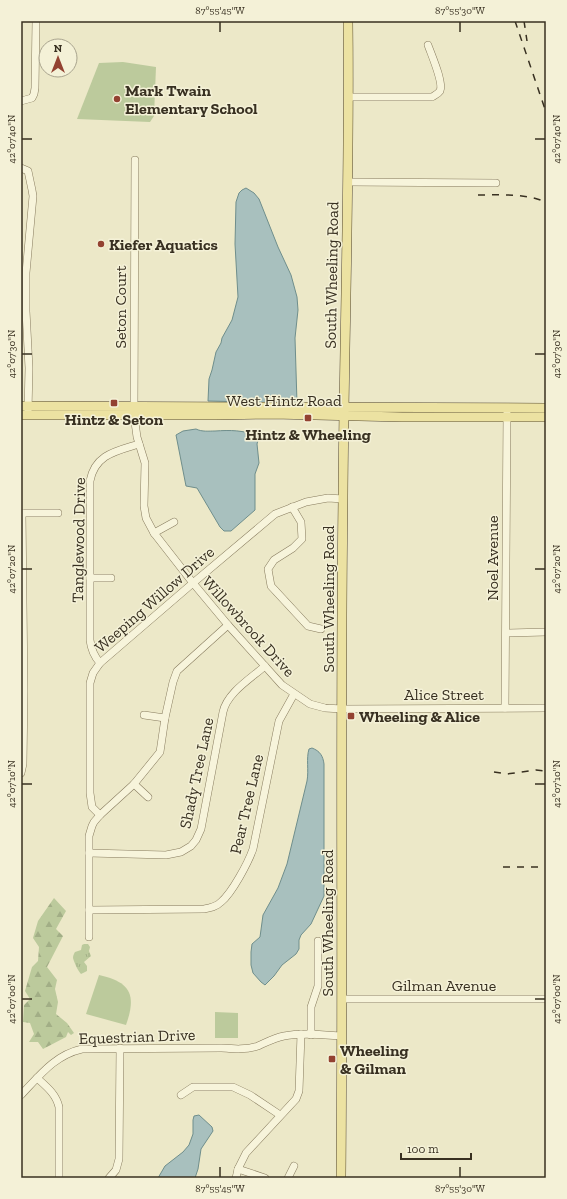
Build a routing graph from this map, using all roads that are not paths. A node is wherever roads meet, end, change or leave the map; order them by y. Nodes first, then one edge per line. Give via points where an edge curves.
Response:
1 (36, 21) edge
2 (348, 21) edge
3 (428, 44) dead end
4 (349, 97) junction
5 (21, 101) edge
6 (135, 160) dead end
7 (24, 170) edge
8 (348, 182) junction
9 (496, 183) dead end
10 (25, 368) edge
11 (546, 408) edge
12 (25, 410) edge
13 (134, 411) junction
14 (344, 411) junction
15 (507, 413) junction
16 (546, 417) edge
17 (139, 444) junction
18 (343, 499) junction
19 (292, 507) junction
20 (22, 513) edge
21 (58, 513) dead end
22 (174, 522) dead end
23 (154, 533) junction
24 (90, 578) junction
25 (111, 578) dead end
26 (192, 583) junction
27 (228, 625) junction
28 (321, 629) dead end
29 (546, 632) edge
30 (506, 633) junction
31 (100, 662) junction
32 (265, 666) junction
33 (23, 691) edge
34 (294, 694) junction
35 (505, 708) junction
36 (546, 708) edge
37 (342, 709) junction
38 (144, 715) dead end
39 (164, 718) junction
40 (21, 773) edge
41 (134, 784) junction
42 (148, 797) dead end
43 (100, 815) junction
44 (89, 853) junction
45 (89, 910) junction
46 (89, 937) dead end
47 (318, 941) dead end
48 (342, 999) junction
49 (546, 999) edge
50 (301, 1034) junction
51 (311, 1035) junction
52 (342, 1036) junction
53 (120, 1048) junction
54 (37, 1078) junction
55 (21, 1095) edge
56 (181, 1095) dead end
57 (280, 1115) junction
58 (294, 1166) dead end
59 (238, 1169) junction
60 (59, 1178) edge
61 (109, 1178) edge
62 (236, 1178) edge
63 (265, 1178) edge
64 (288, 1178) edge
65 (341, 1178) edge

1 - 5 street via 34,94 32,98
2 - 4 main road, South Wheeling Road
3 - 4 street via 441,82 440,91 436,95
4 - 8 main road, South Wheeling Road
6 - 13 street, Seton Court
7 - 10 street via 33,196 26,273
8 - 9 street
8 - 14 main road, South Wheeling Road
10 - 12 street
11 - 15 main road, West Hintz Road
12 - 13 main road, West Hintz Road
13 - 14 main road, West Hintz Road
13 - 17 street, Willowbrook Drive
14 - 15 main road, West Hintz Road
14 - 18 main road, South Wheeling Road
15 - 16 main road, West Hintz Road
15 - 30 street, Noel Avenue
17 - 23 street, Willowbrook Drive via 145,463 146,518
17 - 24 street, Tanglewood Drive via 105,456 91,474
18 - 19 street, Weeping Willow Drive via 328,498
18 - 37 main road, South Wheeling Road
19 - 26 street, Weeping Willow Drive via 275,514
19 - 28 street via 300,522 302,539 274,560 268,569 271,586 308,626
20 - 21 street
20 - 33 street
22 - 23 street
23 - 26 street, Willowbrook Drive
24 - 25 street
24 - 31 street, Tanglewood Drive via 90,645
26 - 27 street, Willowbrook Drive
26 - 31 street, Weeping Willow Drive
27 - 32 street, Willowbrook Drive
27 - 39 street via 177,671
29 - 30 street
30 - 35 street, Noel Avenue
31 - 43 street, Weeping Willow Drive via 90,683 90,793 92,807
32 - 34 street, Willowbrook Drive
32 - 44 street, Shady Tree Lane via 226,703 201,829 191,846 181,852 166,855
33 - 40 street via 24,760
34 - 37 street, Willowbrook Drive via 310,704
34 - 45 street, Pear Tree Lane via 279,721 250,858 224,900 204,909
35 - 36 street, Alice Street
35 - 37 street, Alice Street
37 - 48 main road, South Wheeling Road
38 - 39 street
39 - 41 street via 160,752
41 - 42 street
41 - 43 street
43 - 44 street via 90,831
44 - 45 street
45 - 46 street
47 - 51 street via 318,986 311,1007
48 - 49 street, Gilman Avenue
48 - 52 main road, South Wheeling Road
50 - 51 street, Equestrian Drive
50 - 53 street, Equestrian Drive via 272,1039 243,1049
50 - 57 street via 299,1092 296,1099
51 - 52 street, Equestrian Drive
52 - 65 main road, South Wheeling Road
53 - 54 street, Equestrian Drive via 72,1051 55,1061
53 - 61 street via 119,1159 116,1170
54 - 55 street, Equestrian Drive
54 - 60 street via 53,1093 59,1107
56 - 57 street via 193,1087 233,1087
57 - 59 street via 246,1153
58 - 64 street
59 - 62 street
59 - 63 street

